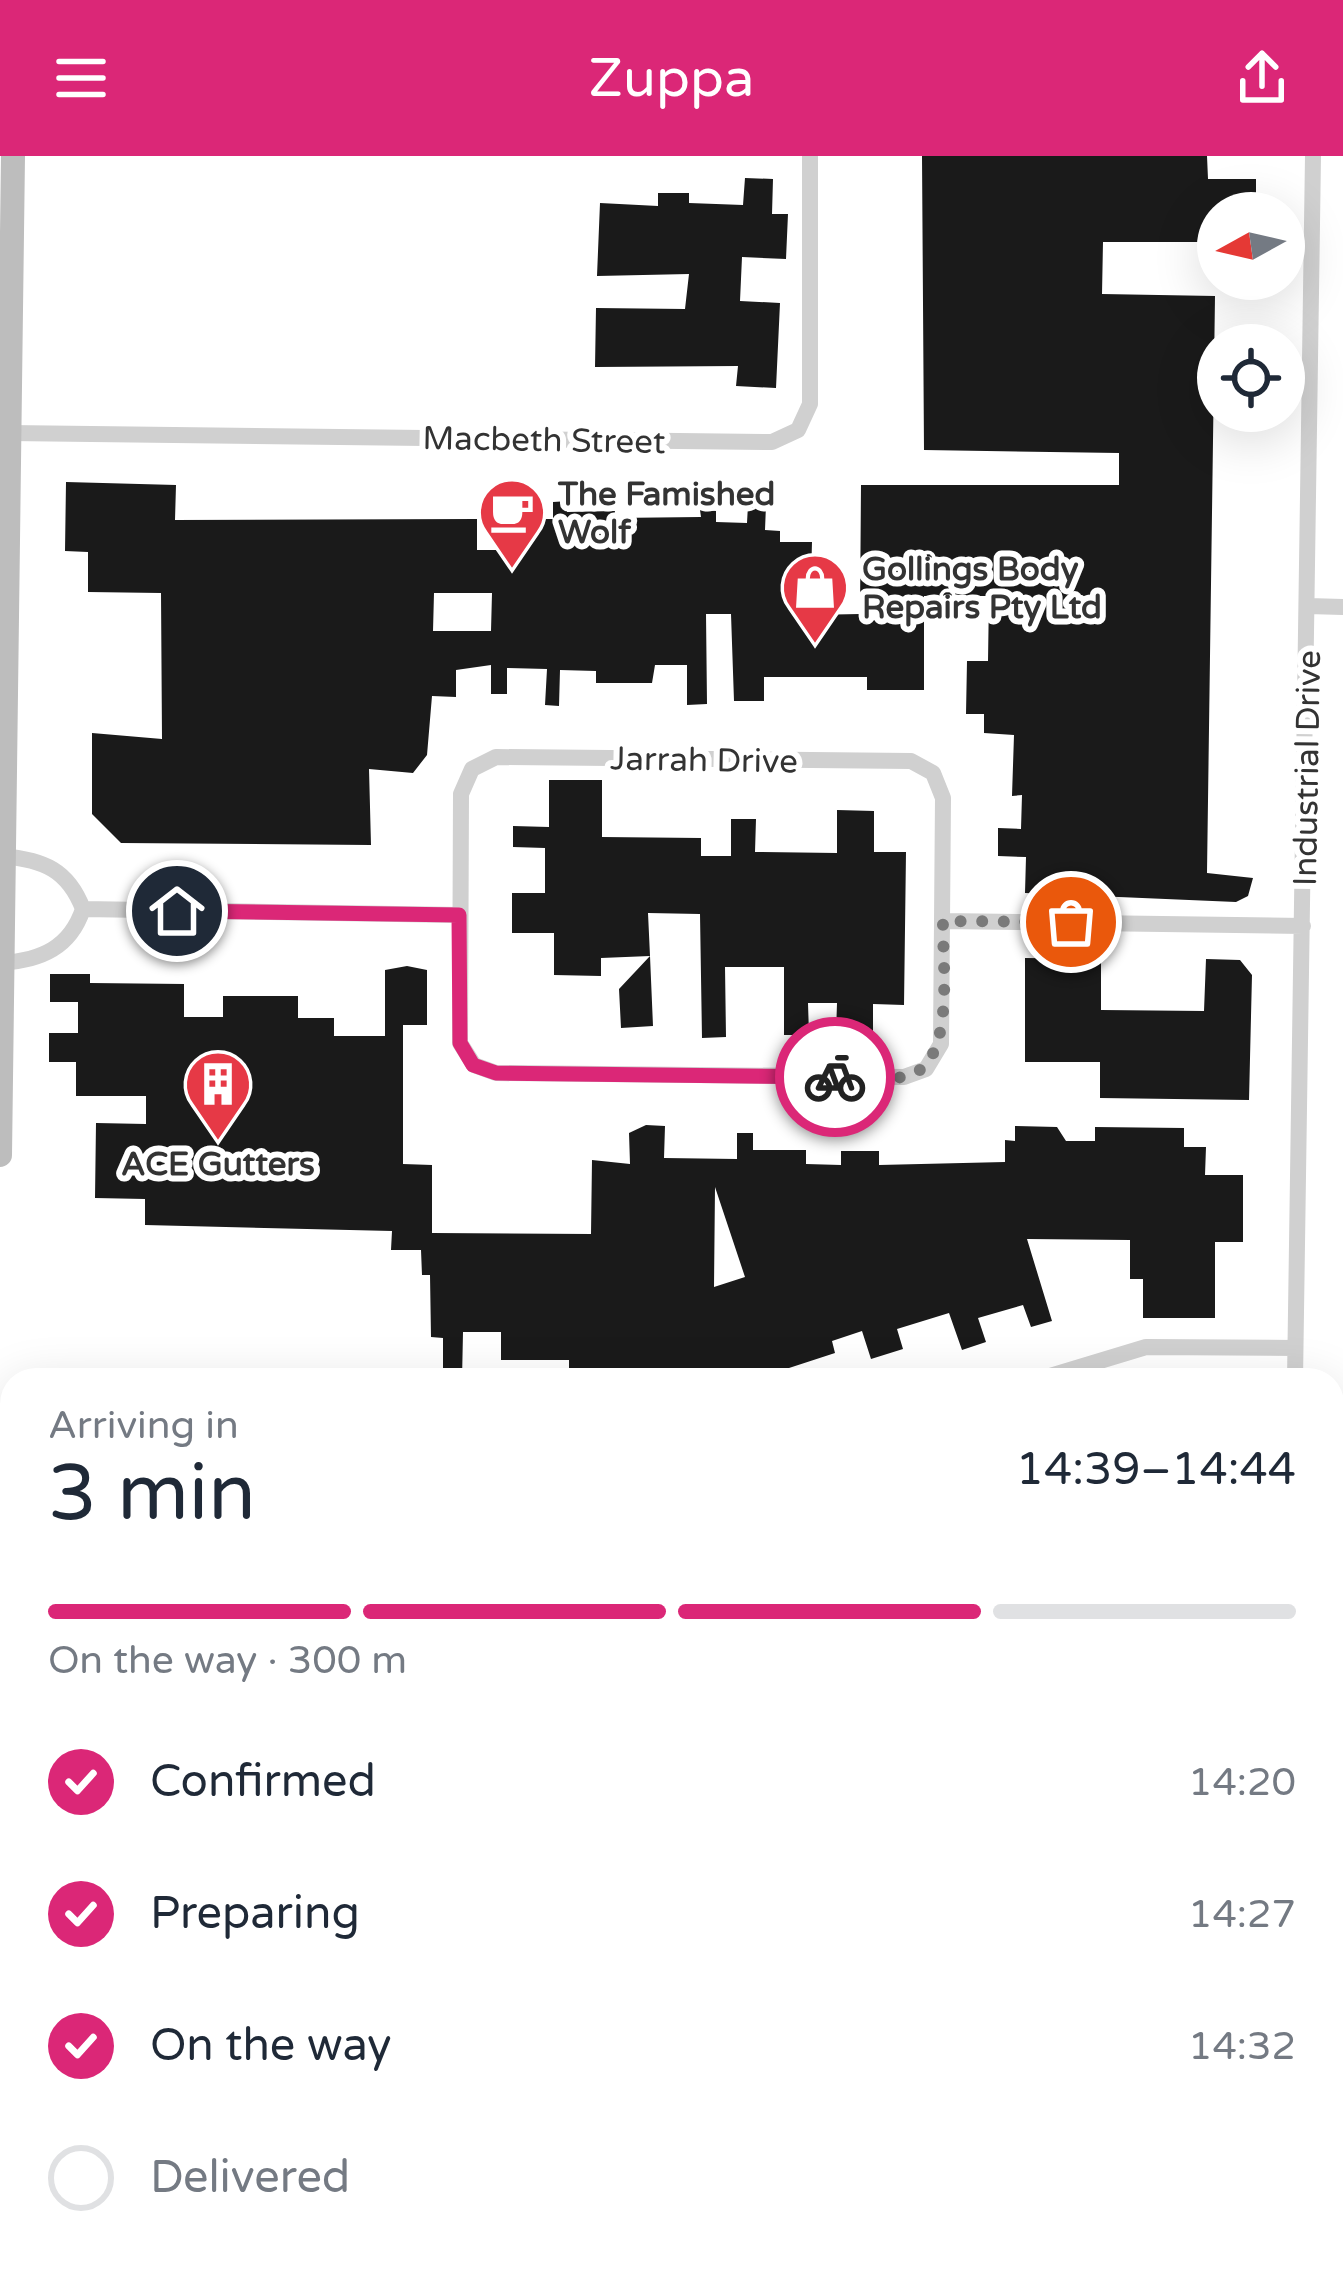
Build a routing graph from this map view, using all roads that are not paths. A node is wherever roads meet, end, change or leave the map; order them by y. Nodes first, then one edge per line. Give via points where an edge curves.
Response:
1 (13, 156) edge
2 (810, 156) edge
3 (1312, 156) edge
4 (9, 433) junction
5 (3, 598) edge
6 (1308, 607) junction
7 (1343, 607) edge
8 (4, 856) junction
9 (83, 909) junction
10 (459, 915) junction
11 (943, 921) junction
12 (1303, 926) junction
13 (1, 980) edge
14 (0, 1155) edge
15 (1295, 1348) junction
16 (1077, 1368) edge
17 (1295, 1368) edge

1 - 4 street
2 - 4 street, Macbeth Street via 810,404 798,430 772,442
3 - 6 street, Industrial Drive
4 - 5 street
5 - 8 street
6 - 7 street
6 - 12 street, Industrial Drive
8 - 9 street via 38,861 68,878
8 - 13 street
9 - 10 street
9 - 13 street via 53,951
10 - 11 street, Jarrah Drive via 460,1043 473,1065 519,1074 904,1077 926,1069 941,1044
10 - 11 street, Jarrah Drive via 461,794 472,769 496,757 865,760 910,761 933,772 943,798
11 - 12 street
12 - 15 street, Industrial Drive
13 - 14 street
15 - 16 street via 1146,1347
15 - 17 street, Industrial Drive

